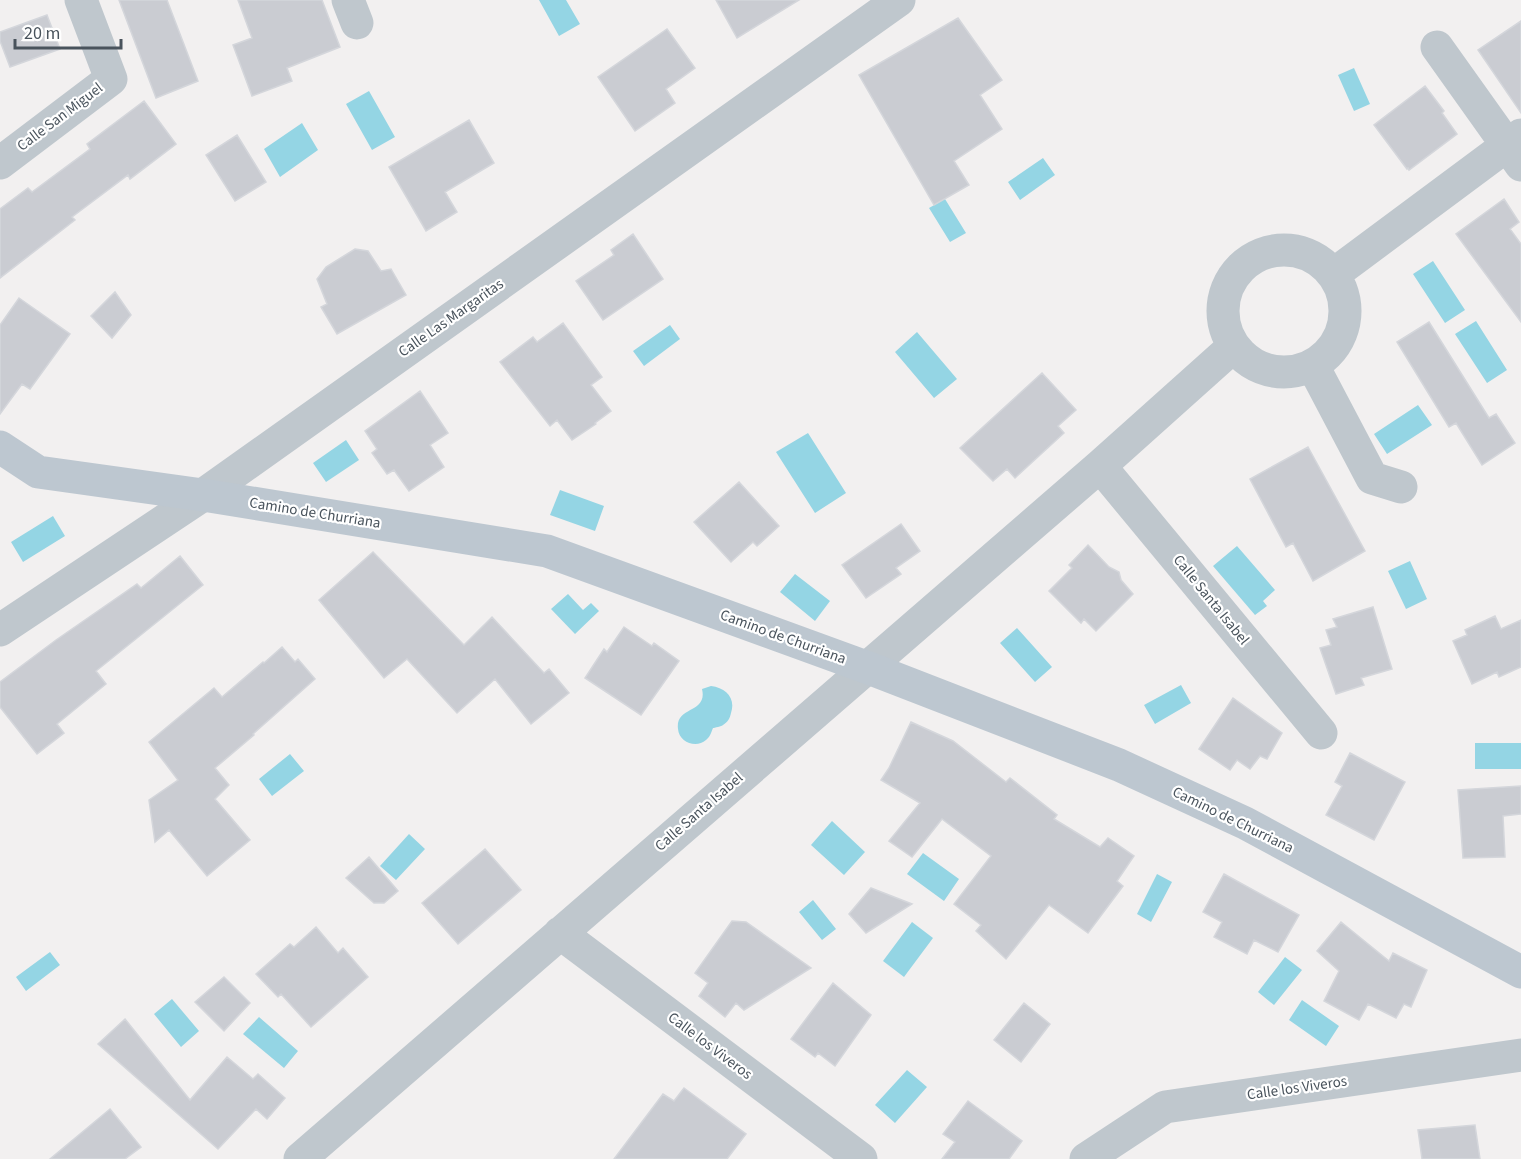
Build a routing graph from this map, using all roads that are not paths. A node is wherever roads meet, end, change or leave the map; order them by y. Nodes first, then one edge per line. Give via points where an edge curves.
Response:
1 (81, 0) edge
2 (899, 0) edge
3 (1437, 47) dead end
4 (1516, 148) edge
5 (0, 163) edge
6 (1334, 274) junction
7 (1234, 346) junction
8 (1313, 366) junction
9 (0, 447) edge
10 (1100, 466) junction
11 (1401, 487) dead end
12 (203, 495) junction
13 (0, 630) edge
14 (866, 667) junction
15 (1321, 733) dead end
16 (560, 933) junction
17 (1521, 972) edge
18 (1521, 1054) edge
19 (300, 1159) edge
20 (861, 1159) edge
21 (1086, 1159) edge

1 - 5 street, Calle San Miguel via 111,80
2 - 12 street, Calle Las Margaritas
3 - 4 street
4 - 6 street
6 - 7 street via 1318,259 1299,251 1278,250 1258,255 1240,268 1228,285 1223,306 1225,327
6 - 8 street via 1344,293 1346,314 1341,335 1329,353
7 - 8 street via 1246,359 1269,371 1296,372
7 - 10 street, Calle Santa Isabel
8 - 11 street via 1372,478
9 - 12 street, Camino de Churriana via 38,472
10 - 14 street, Calle Santa Isabel
10 - 15 street, Calle Santa Isabel
12 - 13 street, Calle Las Margaritas
12 - 14 street, Camino de Churriana via 547,551
14 - 16 street, Calle Santa Isabel
14 - 17 street, Camino de Churriana via 1119,765 1245,823
16 - 19 street, Calle Santa Isabel
16 - 20 street, Calle los Viveros
18 - 21 street, Calle los Viveros via 1165,1107

